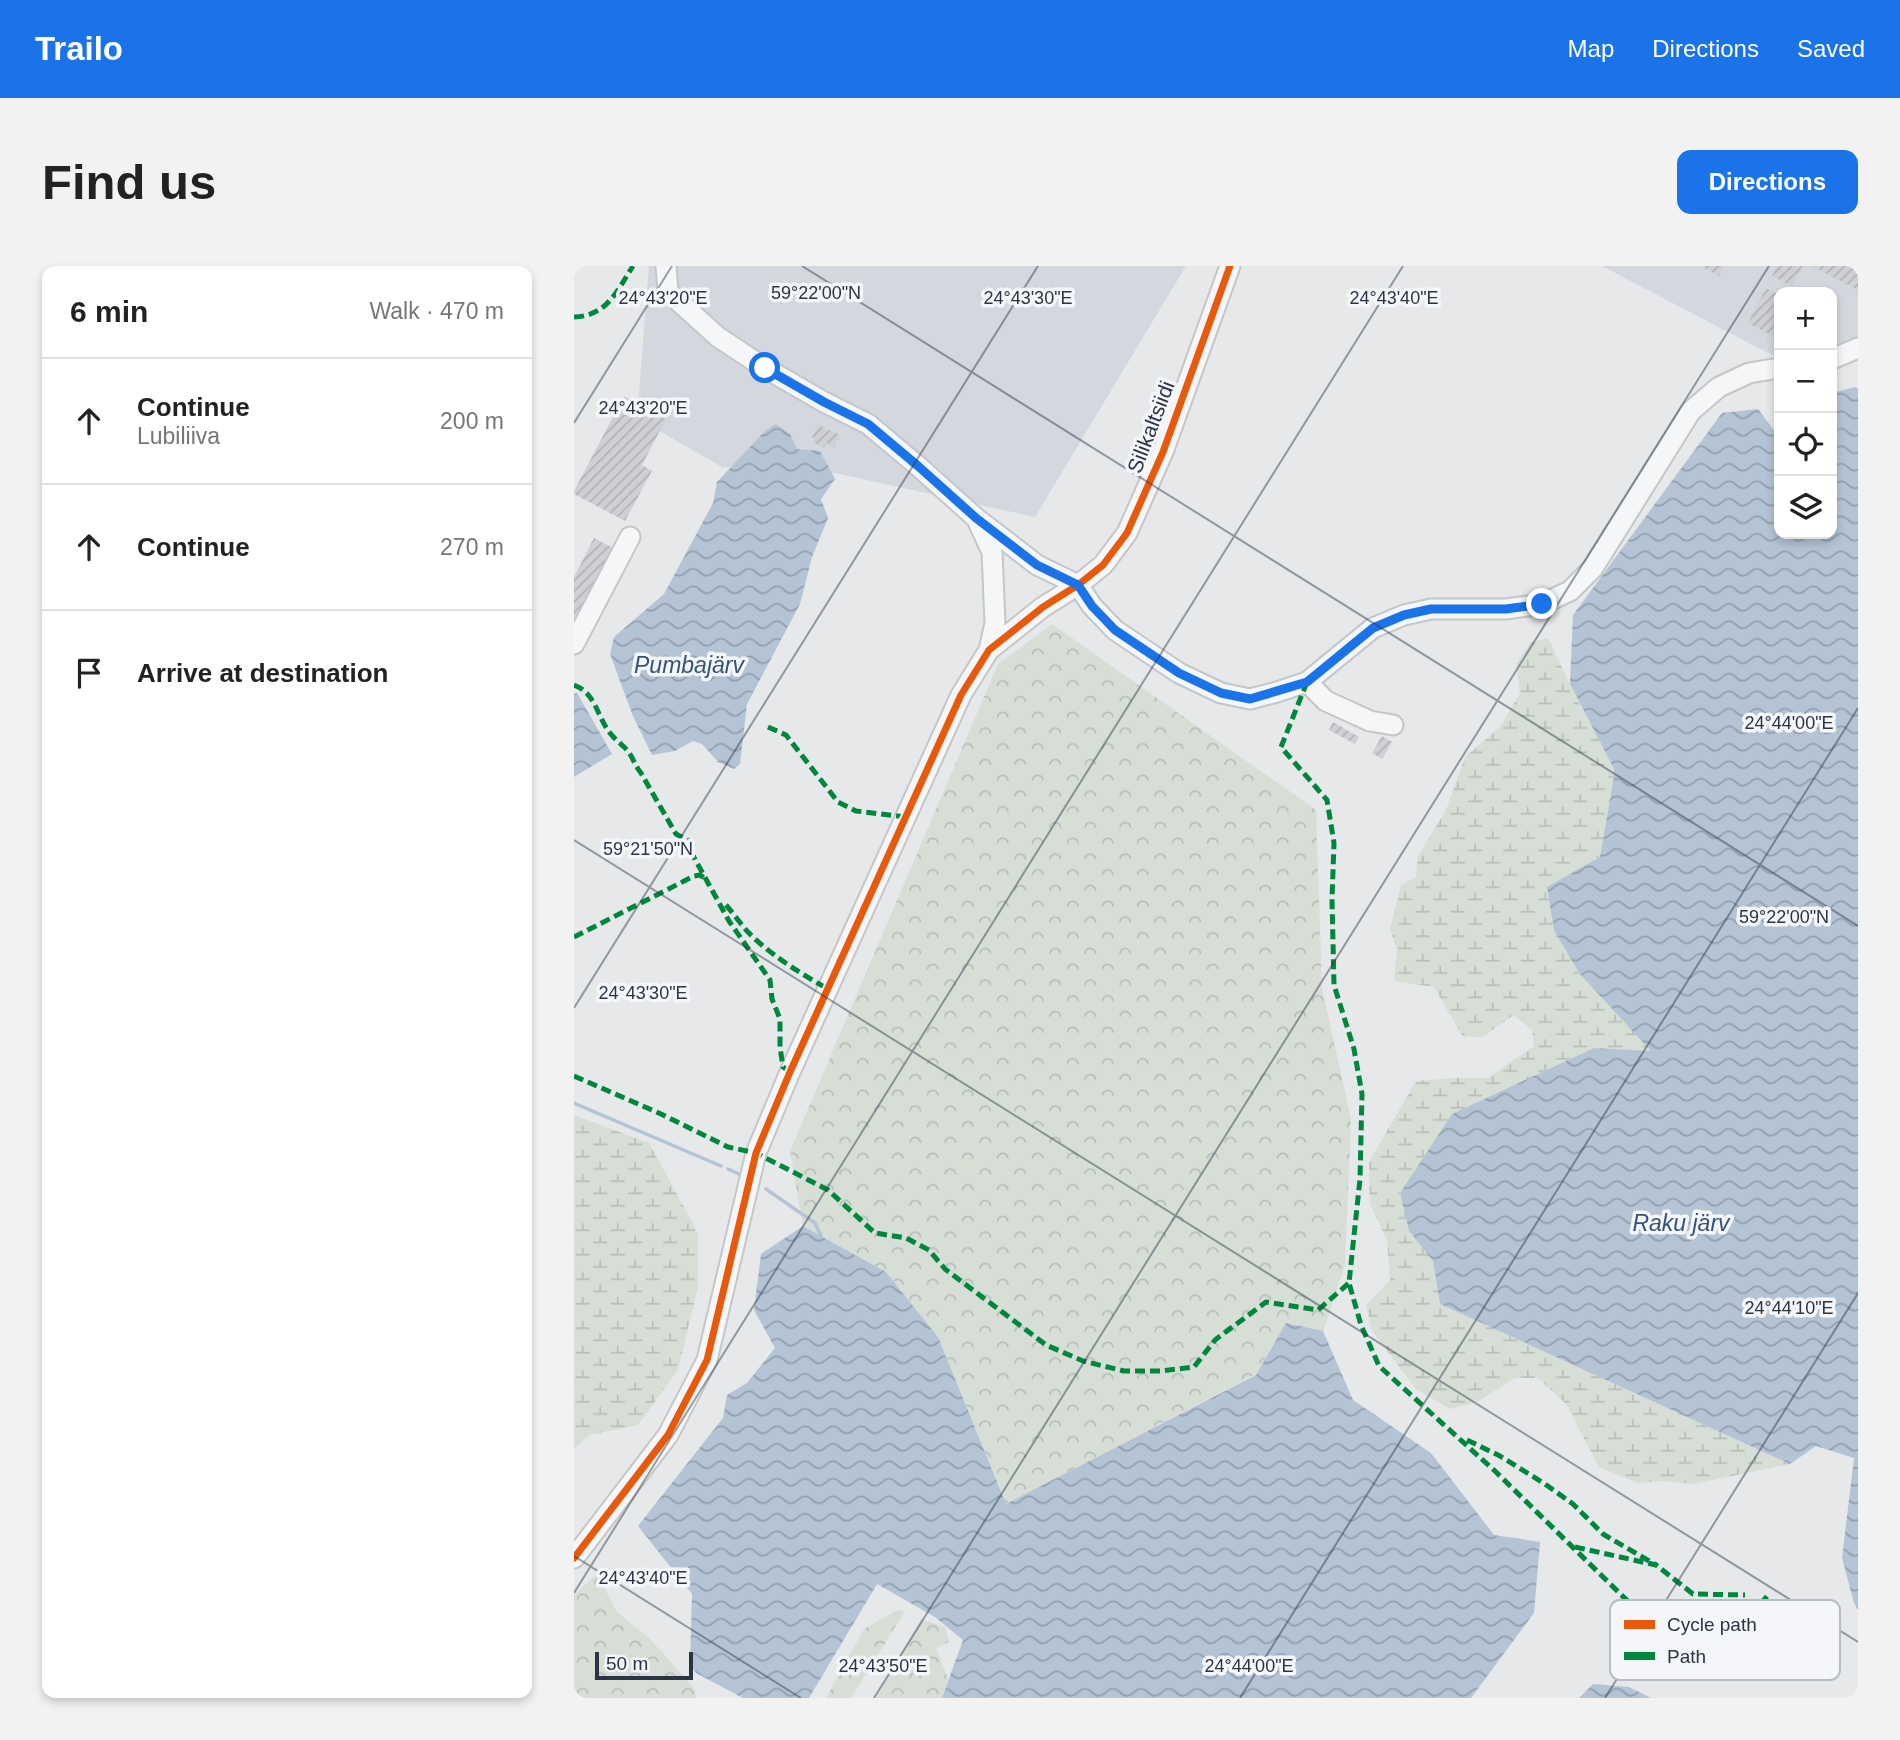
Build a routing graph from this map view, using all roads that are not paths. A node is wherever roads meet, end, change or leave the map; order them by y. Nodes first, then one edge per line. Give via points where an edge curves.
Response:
1 (666, 266) edge
2 (1230, 266) edge
3 (1858, 348) edge
4 (1837, 357) edge
5 (1774, 369) edge
6 (976, 518) junction
7 (630, 537) dead end
8 (1078, 585) junction
9 (574, 644) edge
10 (989, 650) junction
11 (1307, 682) junction
12 (1393, 725) dead end
13 (574, 1558) edge

1 - 6 street via 668,292 718,337 868,424
2 - 8 street, Silikaltsiidi via 1163,452 1127,533 1103,565
3 - 4 street
5 - 11 street via 1749,373 1719,387 1691,411 1593,568 1570,591 1542,604 1431,609 1404,615 1373,628
6 - 8 street via 1037,565
6 - 10 street via 992,552 995,623
7 - 9 street
8 - 10 street, Silikaltsiidi
8 - 11 street via 1115,630 1179,673 1221,693 1250,699
10 - 13 street via 961,695 756,1153 707,1360 667,1435
11 - 12 street via 1326,701 1370,721

